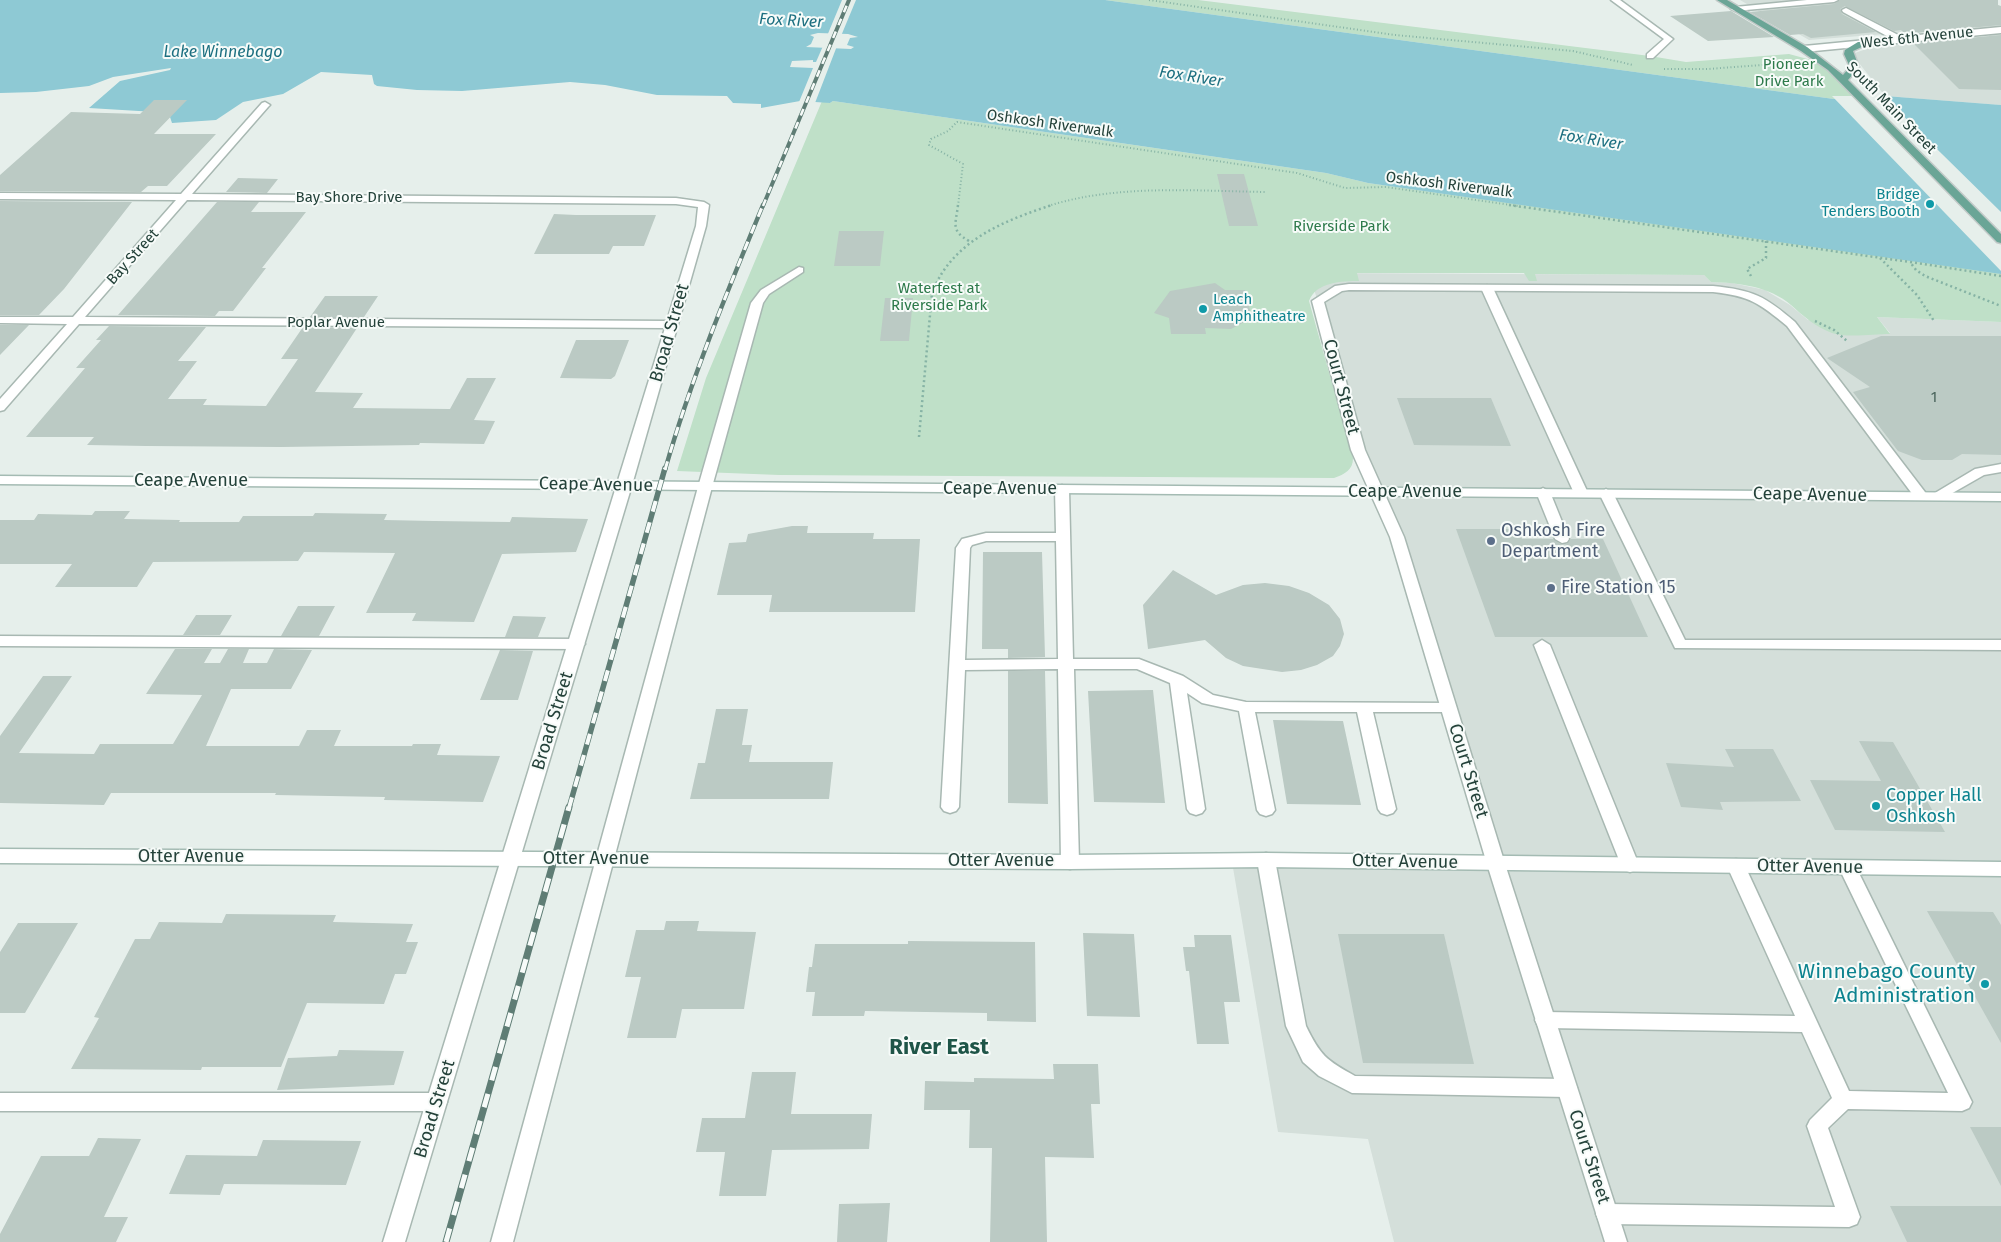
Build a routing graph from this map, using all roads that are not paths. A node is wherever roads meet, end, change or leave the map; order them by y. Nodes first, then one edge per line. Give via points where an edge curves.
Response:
1 (1615, 0) edge
2 (1721, 0) edge
3 (1834, 0) edge
4 (1735, 8) junction
5 (1846, 10) dead end
6 (2001, 30) edge
7 (1899, 39) junction
8 (1861, 44) junction
9 (1804, 49) junction
10 (1650, 56) dead end
11 (1843, 80) junction
12 (265, 105) dead end
13 (0, 196) edge
14 (186, 197) junction
15 (698, 202) joint
16 (2001, 240) edge
17 (799, 270) dead end
18 (1486, 288) junction
19 (0, 320) edge
20 (76, 321) junction
21 (672, 326) junction
22 (0, 407) edge
23 (2001, 468) edge
24 (0, 480) edge
25 (625, 485) junction
26 (705, 487) junction
27 (1062, 489) junction
28 (1376, 492) junction
29 (1543, 492) junction
30 (1581, 493) junction
31 (1606, 493) junction
32 (1921, 496) junction
33 (1938, 496) junction
34 (2001, 497) edge
35 (1063, 537) junction
36 (1562, 539) dead end
37 (0, 641) edge
38 (577, 644) junction
39 (1542, 645) dead end
40 (2001, 645) edge
41 (1066, 664) junction
42 (957, 665) junction
43 (1177, 680) junction
44 (1364, 706) junction
45 (1246, 707) junction
46 (1448, 707) junction
47 (950, 807) dead end
48 (1196, 809) dead end
49 (1387, 809) dead end
50 (1266, 810) dead end
51 (0, 856) edge
52 (512, 859) junction
53 (604, 859) junction
54 (1266, 860) junction
55 (1070, 862) junction
56 (1496, 864) junction
57 (1630, 865) junction
58 (1736, 866) junction
59 (1848, 868) junction
60 (2001, 869) edge
61 (1545, 1020) junction
62 (1808, 1024) junction
63 (1567, 1088) junction
64 (1843, 1100) junction
65 (0, 1102) edge
66 (437, 1102) junction
67 (1607, 1214) junction
68 (394, 1242) edge
69 (502, 1242) edge
70 (1616, 1242) edge

1 - 10 street via 1669,40
2 - 4 main road, South Main Street
3 - 4 street
4 - 9 main road, South Main Street
5 - 7 street
6 - 7 street, West 6th Avenue
7 - 8 street, West 6th Avenue
8 - 9 street, West 6th Avenue
8 - 11 main road via 1849,50 1855,67
9 - 11 main road, South Main Street
11 - 16 main road, South Main Street
12 - 14 street, Bay Street
13 - 14 street, Bay Shore Drive
14 - 15 street, Bay Shore Drive
14 - 20 street, Bay Street
15 - 21 street, Broad Street via 705,208
17 - 26 street via 765,292 757,303
18 - 28 street, Court Street via 1349,287 1318,300 1358,450
18 - 30 street
18 - 32 street via 1713,289 1747,293 1759,298 1791,324
19 - 20 street, Poplar Avenue
20 - 21 street, Poplar Avenue
20 - 22 street, Bay Street
21 - 25 street, Broad Street
23 - 33 street via 1980,472
24 - 25 street, Ceape Avenue
25 - 26 street, Ceape Avenue
25 - 38 street, Broad Street
26 - 27 street, Ceape Avenue
26 - 53 street
27 - 28 street, Ceape Avenue
27 - 35 street
28 - 29 street, Ceape Avenue
28 - 46 street, Court Street via 1397,537
29 - 30 street, Ceape Avenue
29 - 36 street
30 - 31 street, Ceape Avenue
31 - 32 street, Ceape Avenue
31 - 40 street via 1680,645
32 - 33 street, Ceape Avenue
33 - 34 street, Ceape Avenue
35 - 41 street
35 - 42 street via 986,537 967,542 963,548
37 - 38 street
38 - 52 street, Broad Street
39 - 57 street
41 - 42 street
41 - 43 street via 1139,664
41 - 55 street
42 - 47 street
43 - 45 street via 1208,699
43 - 48 street
44 - 45 street
44 - 46 street
44 - 49 street
45 - 50 street
46 - 56 street, Court Street
51 - 52 street, Otter Avenue
52 - 53 street, Otter Avenue
52 - 66 street, Broad Street
53 - 55 street, Otter Avenue
53 - 69 street
54 - 55 street, Otter Avenue
54 - 56 street, Otter Avenue
54 - 63 street via 1296,1026 1310,1056 1326,1070 1352,1084
56 - 57 street, Otter Avenue
56 - 61 street, Court Street
57 - 58 street, Otter Avenue
58 - 59 street, Otter Avenue
58 - 62 street
59 - 60 street, Otter Avenue
59 - 64 street via 1962,1102
61 - 62 street
61 - 63 street, Court Street
62 - 64 street
63 - 67 street, Court Street
64 - 67 street via 1818,1126 1849,1217
65 - 66 street
66 - 68 street, Broad Street
67 - 70 street, Court Street

